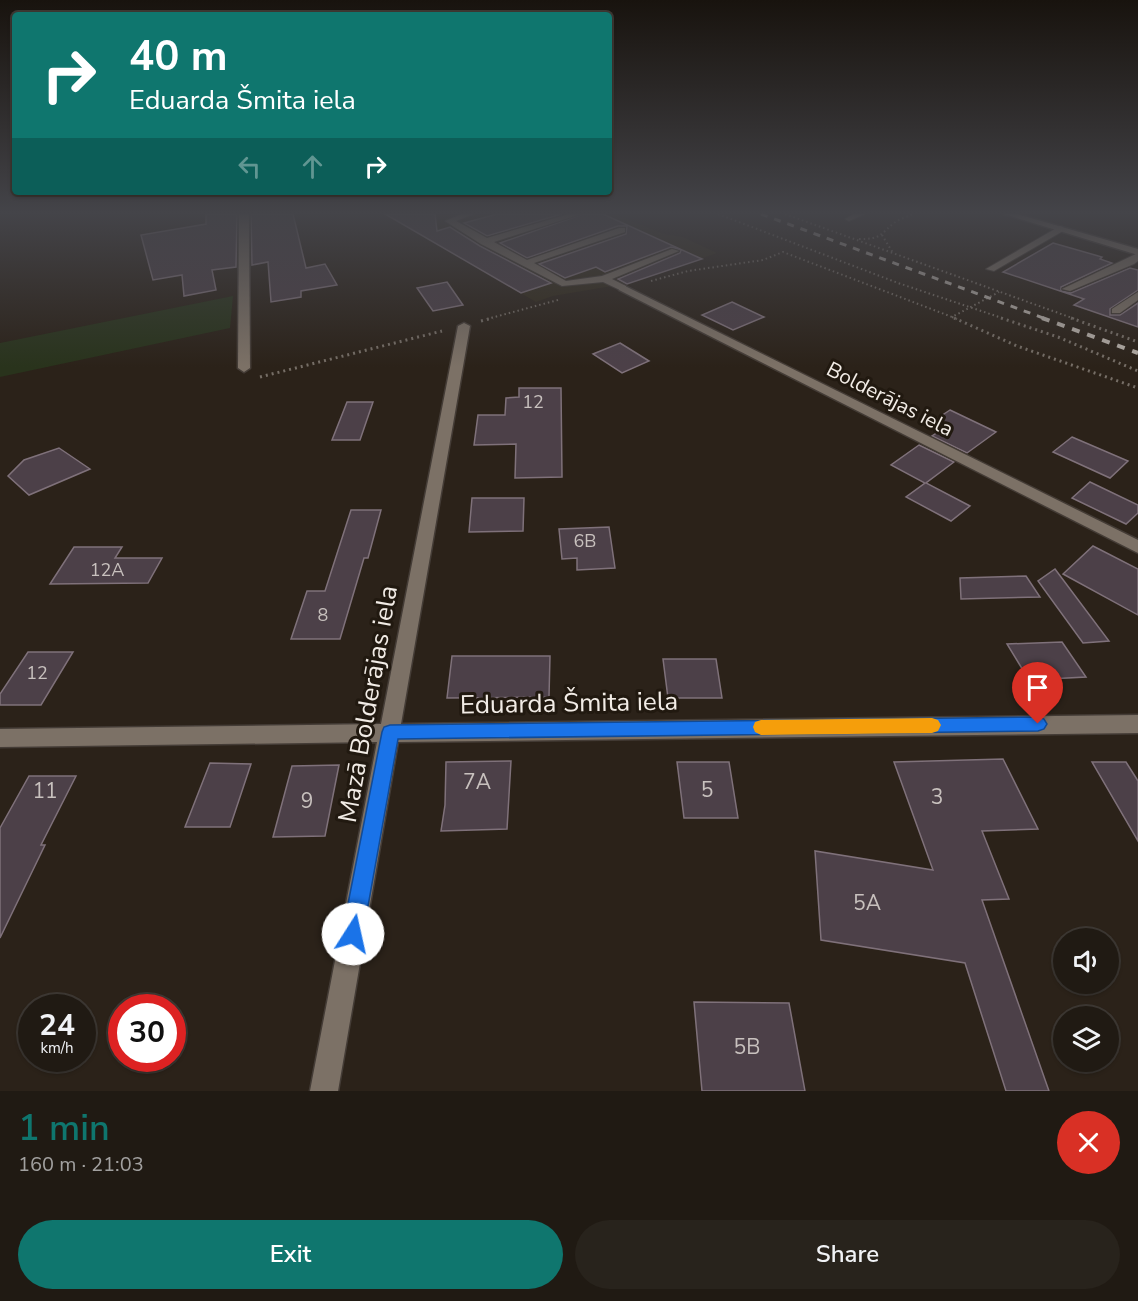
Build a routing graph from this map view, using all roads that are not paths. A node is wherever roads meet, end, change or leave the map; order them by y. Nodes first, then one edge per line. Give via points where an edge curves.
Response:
1 (244, 265) edge
2 (530, 265) edge
3 (640, 265) edge
4 (998, 265) edge
5 (1124, 265) edge
6 (991, 269) dead end
7 (604, 279) junction
8 (623, 288) joint
9 (1066, 289) dead end
10 (1138, 295) edge
11 (1116, 311) dead end
12 (464, 326) road end
13 (244, 368) road end
14 (1138, 547) edge
15 (1138, 724) edge
16 (390, 732) junction
17 (0, 738) edge
18 (324, 1091) edge

1 - 13 street
2 - 7 lane via 565,284
3 - 7 lane
4 - 6 lane
5 - 9 lane
7 - 8 lane
8 - 14 street, Bolderājas iela
10 - 11 lane
12 - 16 street, Mazā Bolderājas iela
15 - 16 street, Eduarda Šmita iela
16 - 17 street, Eduarda Šmita iela
16 - 18 street, Mazā Bolderājas iela

